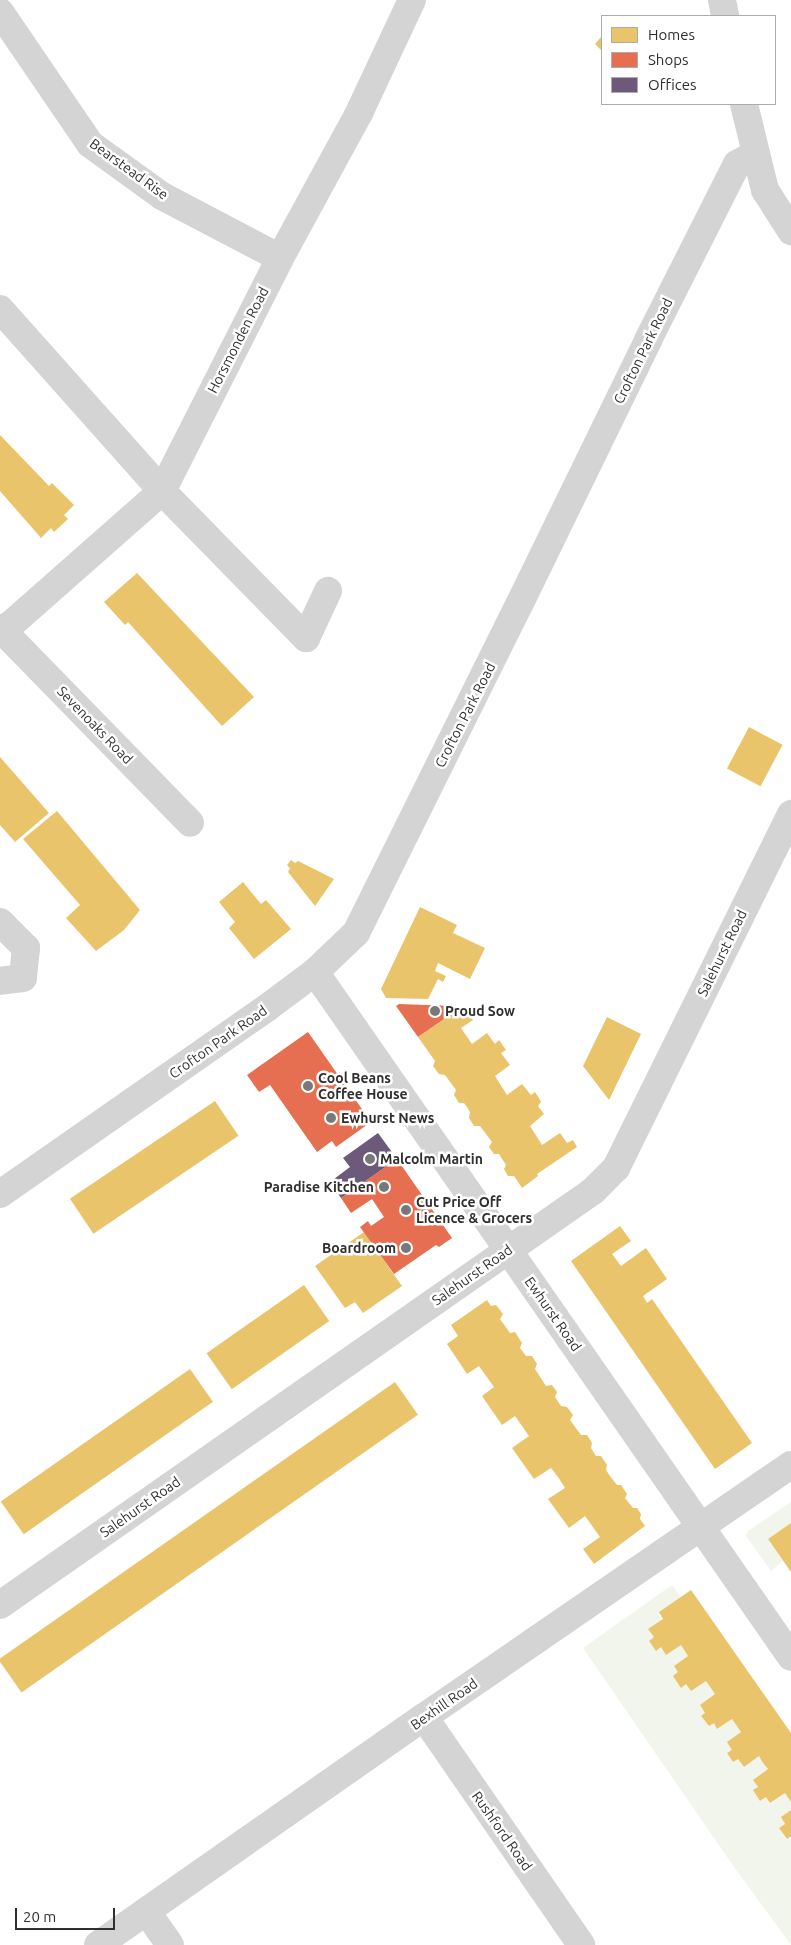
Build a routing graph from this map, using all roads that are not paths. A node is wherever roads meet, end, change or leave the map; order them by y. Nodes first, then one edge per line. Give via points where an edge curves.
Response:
1 (412, 0) edge
2 (722, 0) edge
3 (0, 12) edge
4 (725, 15) edge
5 (744, 105) edge
6 (754, 154) junction
7 (791, 231) edge
8 (280, 258) junction
9 (0, 309) edge
10 (162, 491) junction
11 (328, 591) dead end
12 (1, 631) edge
13 (791, 814) edge
14 (190, 823) dead end
15 (0, 922) edge
16 (315, 972) junction
17 (0, 981) edge
18 (0, 1194) edge
19 (508, 1250) junction
20 (791, 1465) edge
21 (700, 1526) junction
22 (0, 1604) edge
23 (791, 1657) edge
24 (424, 1717) junction
25 (147, 1912) junction
26 (98, 1945) edge
27 (170, 1945) edge
28 (581, 1945) edge

1 - 8 street, Horsmonden Road via 359,113
2 - 4 street
3 - 8 street, Bearstead Rise via 90,144 162,196
5 - 6 street
6 - 7 street via 765,190
6 - 16 street, Crofton Park Road via 737,164 356,933
8 - 10 street, Horsmonden Road
9 - 10 street
10 - 11 street via 306,638
10 - 12 street, Horsmonden Road
12 - 14 street, Sevenoaks Road
13 - 19 street, Salehurst Road via 616,1168 593,1191
15 - 17 street via 26,948 23,978
16 - 18 street, Crofton Park Road
16 - 19 street, Ewhurst Road
19 - 21 street, Ewhurst Road
19 - 22 street, Salehurst Road
20 - 21 street, Bexhill Road
21 - 23 street, Ewhurst Road
21 - 24 street, Bexhill Road
24 - 25 street, Bexhill Road
24 - 28 street, Rushford Road
25 - 26 street, Bexhill Road
25 - 27 street

